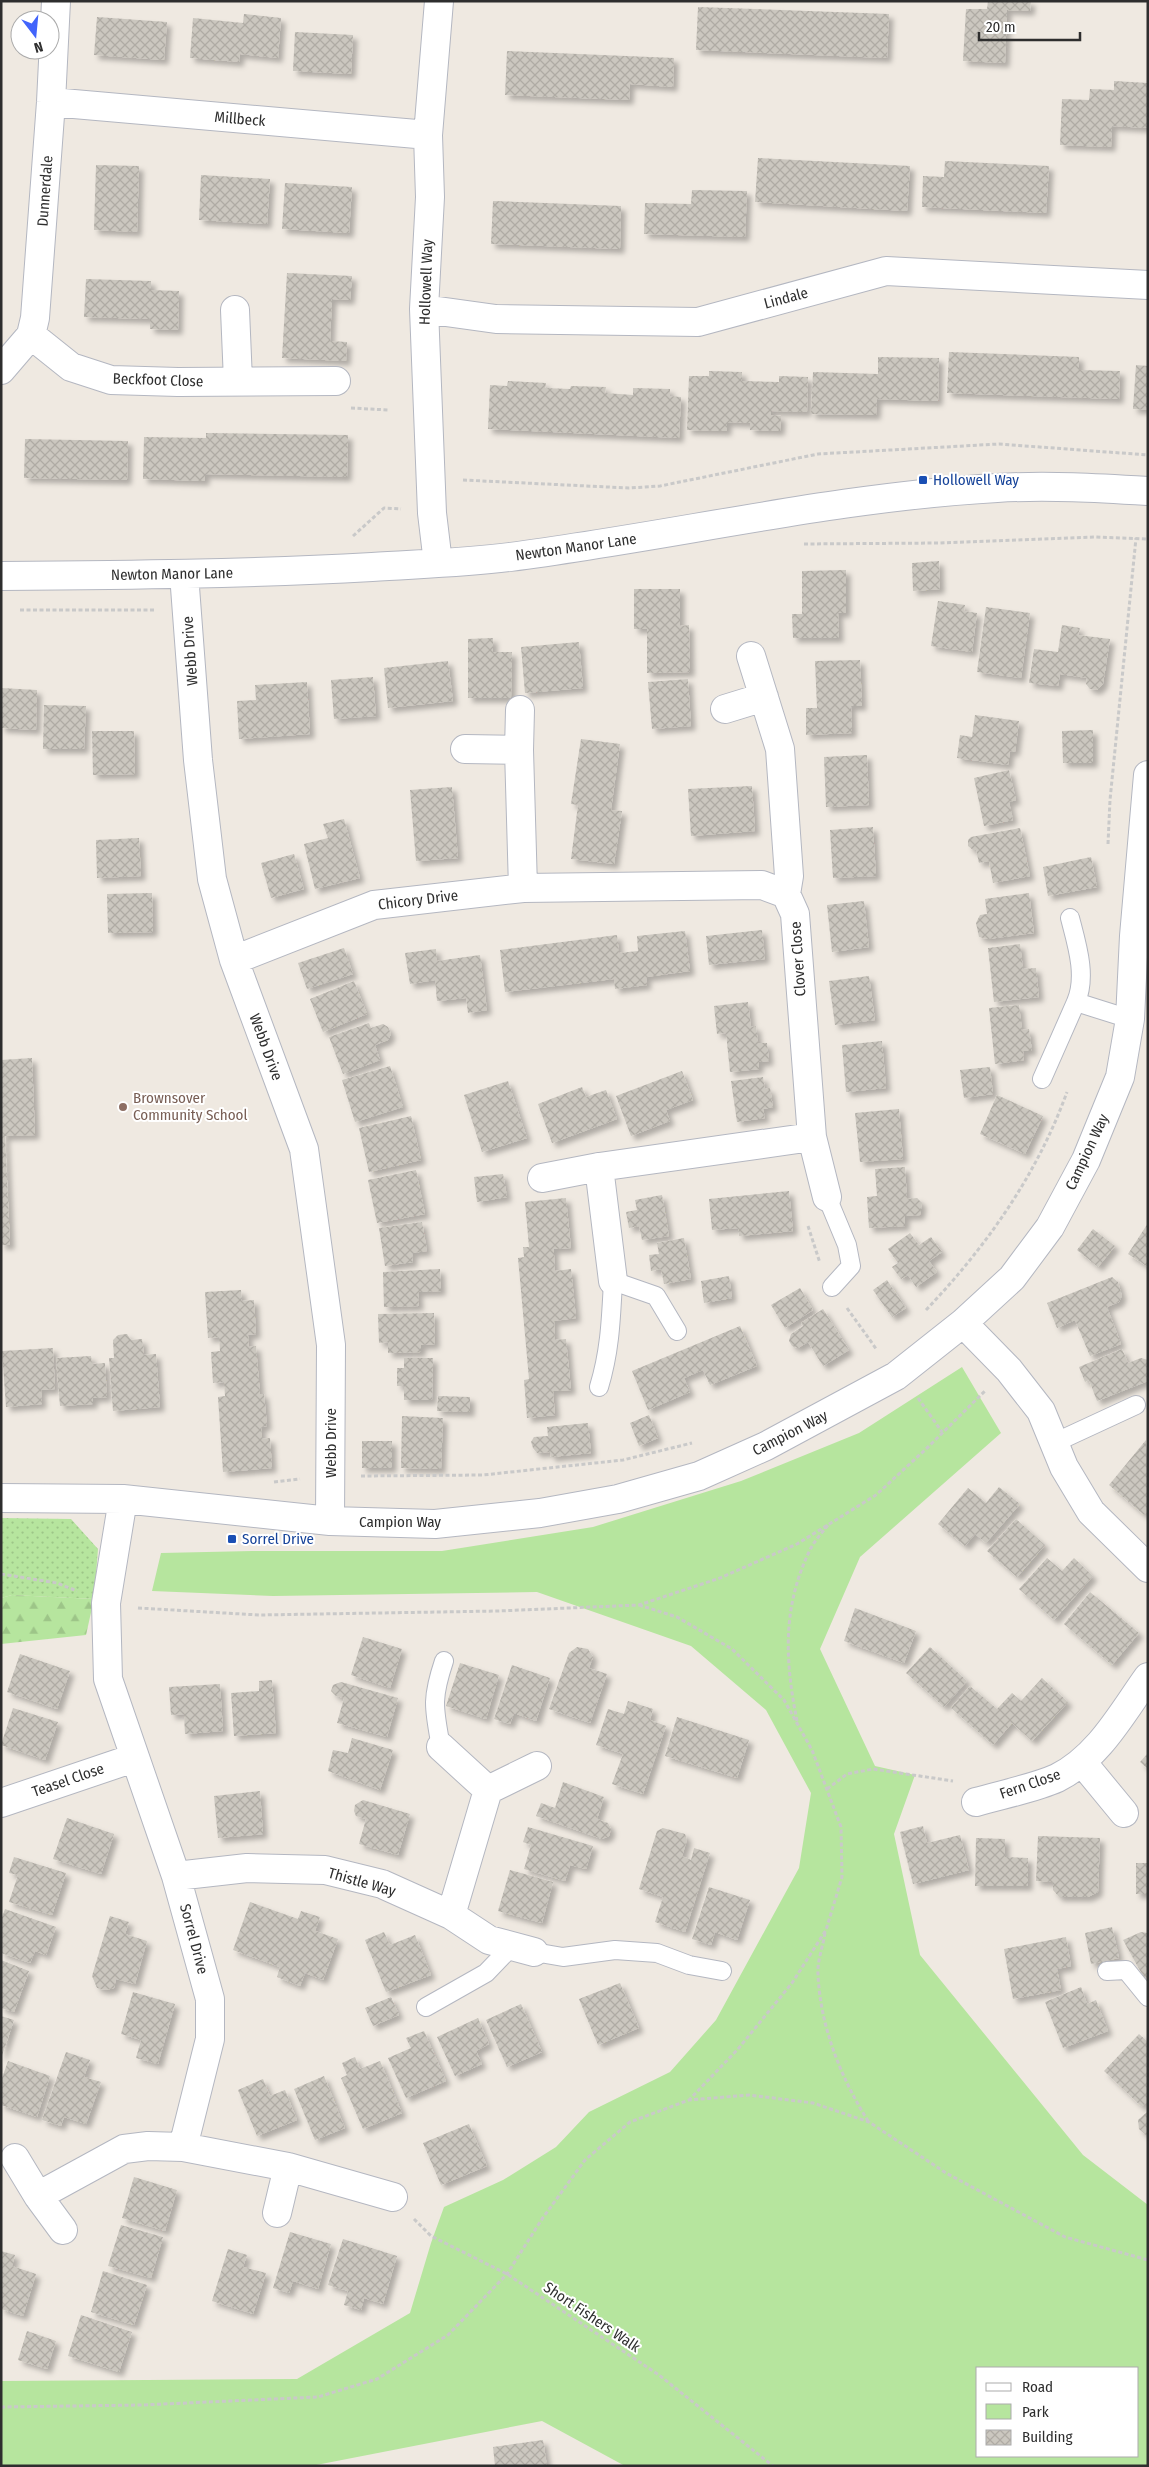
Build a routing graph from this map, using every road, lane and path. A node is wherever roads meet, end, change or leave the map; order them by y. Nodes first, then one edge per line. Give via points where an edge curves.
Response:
1 (56, 1) edge
2 (440, 1) edge
3 (52, 102) junction
4 (428, 135) junction
5 (1148, 286) edge
6 (424, 309) junction
7 (235, 310) dead end
8 (31, 335) junction
9 (1, 370) edge
10 (238, 381) junction
11 (336, 381) dead end
12 (1148, 455) edge
13 (459, 480) dead end
14 (1148, 492) edge
15 (1136, 538) junction
16 (1148, 539) edge
17 (798, 544) dead end
18 (438, 563) junction
19 (184, 574) junction
20 (1, 576) edge
21 (751, 656) dead end
22 (764, 697) junction
23 (520, 710) dead end
24 (725, 710) dead end
25 (465, 749) dead end
26 (519, 750) junction
27 (1147, 792) edge
28 (1108, 848) dead end
29 (523, 888) junction
30 (786, 894) junction
31 (1070, 918) dead end
32 (1141, 936) edge
33 (234, 960) junction
34 (1076, 1002) junction
35 (1130, 1019) junction
36 (1042, 1079) dead end
37 (1067, 1091) dead end
38 (812, 1137) junction
39 (599, 1167) junction
40 (542, 1178) dead end
41 (827, 1197) joint
42 (613, 1281) junction
43 (832, 1287) dead end
44 (923, 1313) dead end
45 (963, 1323) junction
46 (677, 1331) dead end
47 (885, 1344) dead end
48 (870, 1356) dead end
49 (1009, 1370) junction
50 (599, 1387) dead end
51 (917, 1396) dead end
52 (1136, 1405) dead end
53 (942, 1432) junction
54 (699, 1441) dead end
55 (1054, 1444) junction
56 (331, 1476) junction
57 (267, 1483) dead end
58 (1, 1498) edge
59 (123, 1499) junction
60 (330, 1521) junction
61 (830, 1524) junction
62 (1148, 1568) edge
63 (1, 1574) edge
64 (106, 1603) junction
65 (639, 1604) junction
66 (444, 1661) dead end
67 (1148, 1677) edge
68 (797, 1724) junction
69 (441, 1747) joint
70 (134, 1758) junction
71 (1082, 1762) junction
72 (537, 1766) dead end
73 (826, 1789) junction
74 (488, 1790) junction
75 (976, 1802) joint
76 (1, 1803) edge
77 (1124, 1813) dead end
78 (176, 1876) junction
79 (451, 1915) junction
80 (826, 1930) junction
81 (523, 1949) junction
82 (722, 1971) dead end
83 (1107, 1971) dead end
84 (1148, 1997) edge
85 (426, 2007) dead end
86 (689, 2100) junction
87 (868, 2122) junction
88 (183, 2147) junction
89 (16, 2158) dead end
90 (288, 2167) junction
91 (38, 2196) junction
92 (393, 2197) joint
93 (277, 2213) dead end
94 (63, 2230) dead end
95 (1148, 2260) edge
96 (507, 2274) junction
97 (1, 2406) edge
98 (773, 2466) edge

1 - 3 street, Dunnerdale
2 - 4 street, Hollowell Way
3 - 4 street, Millbeck
3 - 8 street, Dunnerdale
4 - 6 street, Hollowell Way via 430,197
5 - 6 street, Lindale via 886,272 698,322 496,319
6 - 18 street, Hollowell Way via 432,512
7 - 10 street
8 - 9 street, Dunnerdale
8 - 10 street, Beckfoot Close via 70,367 111,380
10 - 11 street, Beckfoot Close
12 - 13 path via 999,444 818,454 660,486 629,488
14 - 18 street, Newton Manor Lane via 1069,487 1007,488 908,496 507,557
15 - 16 path
15 - 17 path via 1096,536
15 - 28 path
18 - 19 street, Newton Manor Lane
19 - 20 street, Newton Manor Lane
19 - 33 street, Webb Drive via 198,760 212,879
21 - 22 street, Clover Close
22 - 24 street
22 - 30 street, Clover Close via 780,749 789,876
23 - 26 street
25 - 26 street
26 - 29 street
27 - 32 street, Campion Way
29 - 30 street, Chicory Drive via 762,885
29 - 33 street, Chicory Drive via 374,905
30 - 38 street, Clover Close via 795,914
31 - 34 lane via 1082,977
32 - 35 street, Campion Way
33 - 56 street, Webb Drive via 304,1149 331,1346
34 - 35 lane
34 - 36 lane
35 - 45 street, Campion Way via 1120,1077 1086,1160 1050,1227 1012,1278
37 - 44 path via 1018,1194 962,1272
38 - 39 street
38 - 41 street, Clover Close
39 - 40 street
39 - 42 street
41 - 43 lane via 847,1245 851,1266
42 - 46 lane via 656,1296
42 - 50 lane via 611,1334
45 - 49 street
45 - 60 street, Campion Way via 896,1376 766,1446 699,1476 618,1499 540,1514 435,1524
47 - 48 path
49 - 53 path
49 - 55 street via 1041,1411
51 - 53 path
52 - 55 lane
53 - 61 path via 876,1495
54 - 56 path via 623,1460 483,1475
55 - 62 street via 1091,1512
56 - 57 path
56 - 60 street, Webb Drive
58 - 59 street, Campion Way
59 - 60 street, Campion Way
59 - 64 street, Sorrel Drive
61 - 65 path via 797,1544 720,1578
61 - 68 path via 810,1548 797,1584 787,1636 789,1680
63 - 64 path via 57,1583
64 - 65 path via 156,1610 259,1615
64 - 70 street, Sorrel Drive via 108,1679
65 - 68 path via 677,1617 732,1650 784,1700
66 - 69 lane via 435,1689 434,1706
67 - 71 street, Fern Close via 1103,1740
68 - 73 path via 812,1750
69 - 74 street
70 - 76 street, Teasel Close
70 - 78 street, Sorrel Drive
71 - 75 street, Fern Close via 1056,1778
71 - 77 street
72 - 74 street
73 - 75 path via 848,1774 873,1769 973,1783
73 - 80 path via 841,1827 842,1878
74 - 79 street
78 - 79 street, Thistle Way via 247,1868 325,1870 382,1884
78 - 88 street, Sorrel Drive via 210,1999 210,2039
79 - 81 street, Thistle Way via 489,1940
80 - 86 path via 792,1983 738,2049
80 - 87 path via 817,1973 825,2017 849,2090
81 - 82 lane via 563,1957 615,1950 657,1953
81 - 85 lane
83 - 84 lane via 1126,1970
86 - 87 path via 749,2095 813,2103
86 - 96 path via 630,2122 585,2160
87 - 95 path via 946,2173 1065,2237
88 - 90 street
88 - 91 street via 124,2149
89 - 91 street
90 - 92 street
90 - 93 street
91 - 94 street
92 - 96 path, Short Fishers Walk via 431,2236
96 - 97 path via 448,2335 377,2379 318,2397 142,2405
96 - 98 path, Short Fishers Walk via 659,2375

